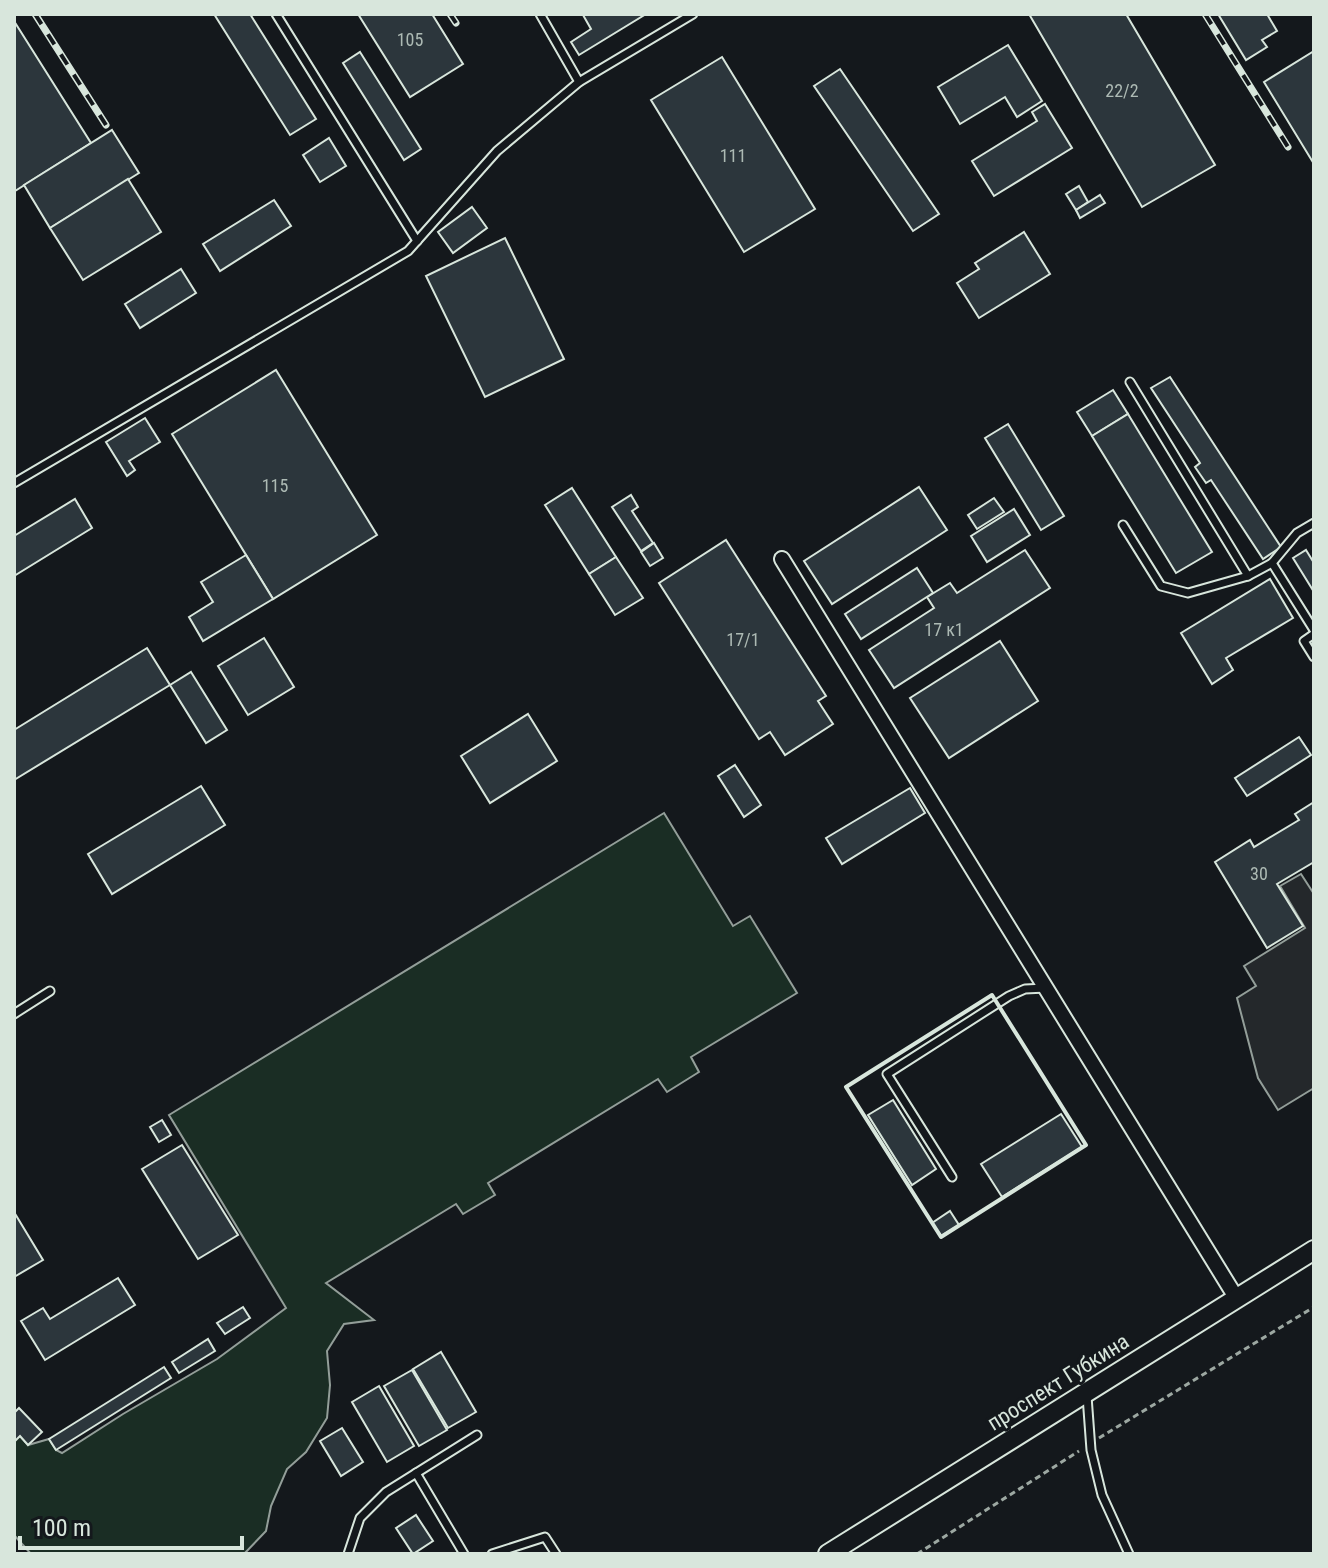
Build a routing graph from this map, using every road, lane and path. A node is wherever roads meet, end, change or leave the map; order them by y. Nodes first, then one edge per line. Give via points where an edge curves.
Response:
1 (276, 14) edge
2 (540, 14) edge
3 (693, 14) edge
4 (579, 82) junction
5 (417, 241) junction
6 (1130, 382) dead end
7 (14, 483) edge
8 (1314, 523) edge
9 (1123, 525) dead end
10 (782, 559) dead end
11 (1272, 563) junction
12 (1248, 576) junction
13 (1314, 632) edge
14 (1314, 657) edge
15 (1046, 988) junction
16 (50, 991) dead end
17 (14, 1014) edge
18 (952, 1177) dead end
19 (1314, 1250) edge
20 (1237, 1299) junction
21 (1314, 1307) edge
22 (1086, 1392) junction
23 (477, 1435) dead end
24 (1091, 1444) junction
25 (416, 1473) junction
26 (348, 1554) edge
27 (464, 1554) edge
28 (492, 1554) edge
29 (556, 1554) edge
30 (828, 1554) edge
31 (917, 1554) edge
32 (1129, 1554) edge

1 - 5 lane
2 - 4 lane
3 - 4 lane
4 - 5 lane via 497,151
5 - 7 lane
6 - 12 lane
8 - 11 lane via 1297,533
9 - 12 lane via 1161,586 1188,593
10 - 15 street
11 - 12 lane
11 - 13 lane
13 - 14 lane via 1304,641
15 - 18 lane via 1009,996 887,1074
15 - 20 street
16 - 17 lane
19 - 20 main road, проспект Губкина
20 - 22 main road, проспект Губкина
21 - 24 path
22 - 24 lane
22 - 30 main road, проспект Губкина
23 - 25 lane
24 - 31 path
24 - 32 lane via 1102,1495
25 - 26 lane via 360,1518
25 - 27 lane
28 - 29 lane via 545,1537

